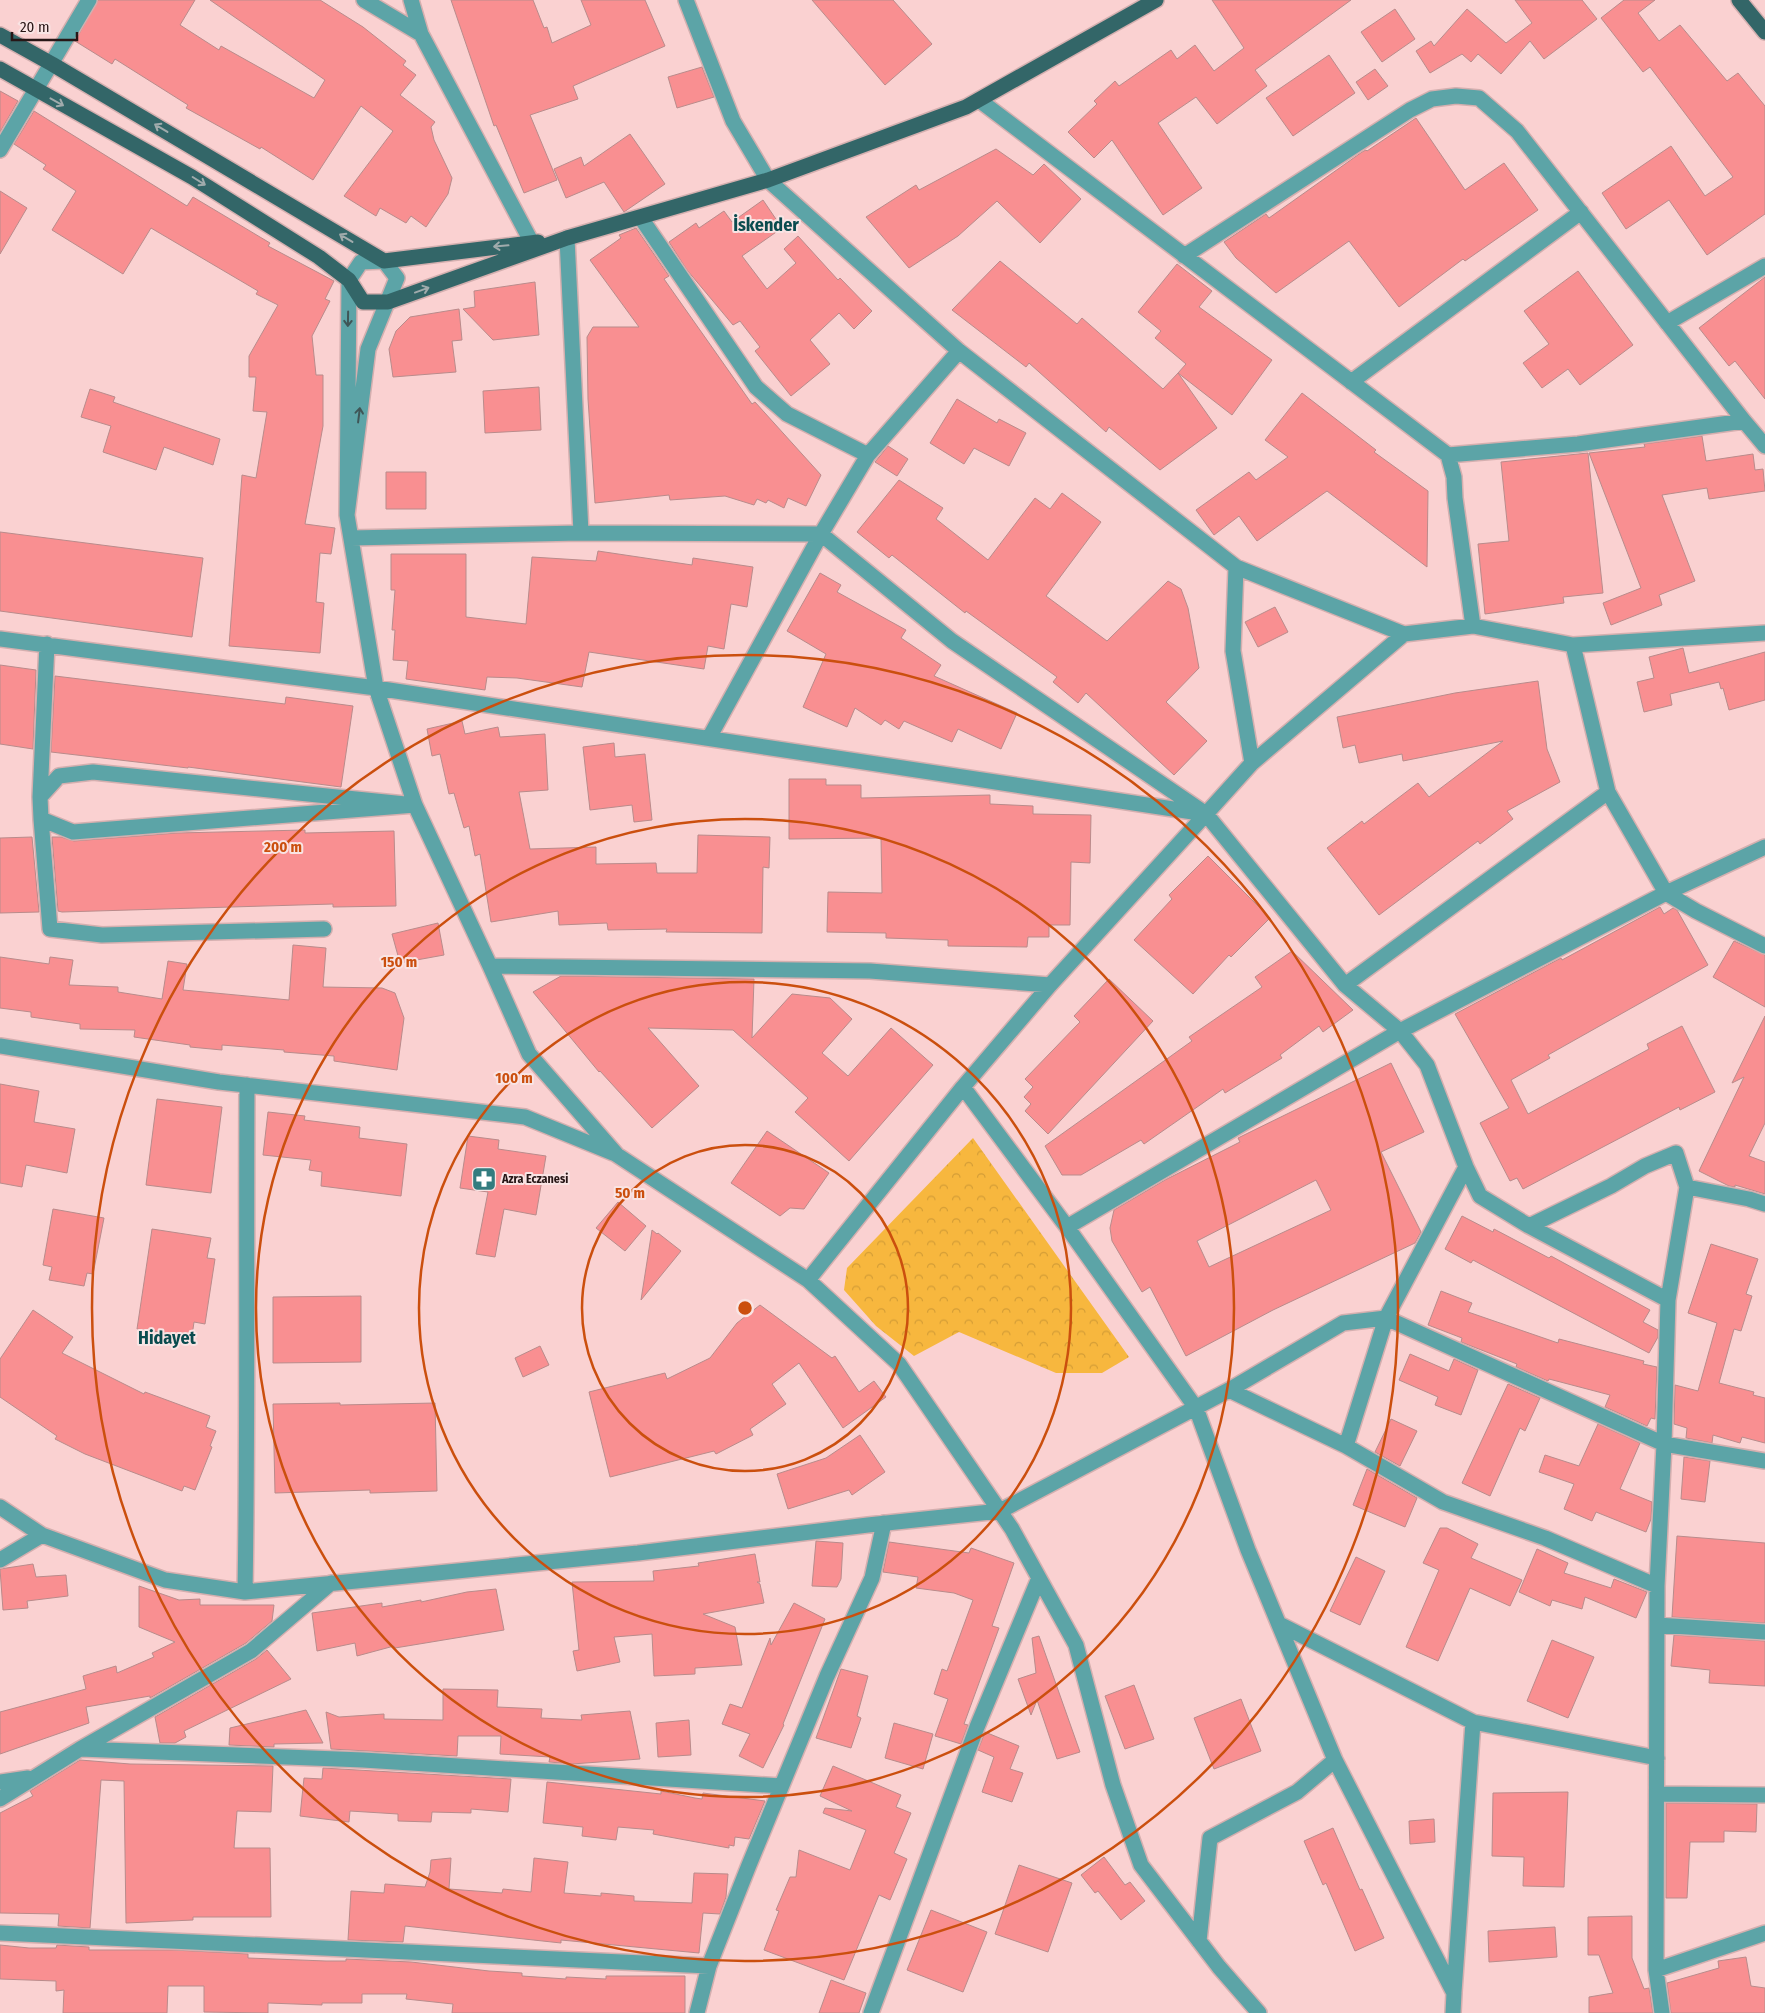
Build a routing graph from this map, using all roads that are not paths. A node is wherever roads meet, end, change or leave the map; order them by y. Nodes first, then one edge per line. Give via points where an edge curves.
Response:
1 (89, 0) edge
2 (364, 0) edge
3 (411, 0) edge
4 (686, 0) edge
5 (1156, 0) edge
6 (1738, 0) edge
7 (1750, 7) edge
8 (1765, 32) edge
9 (421, 34) junction
10 (0, 36) edge
11 (52, 64) junction
12 (0, 69) edge
13 (37, 90) junction
14 (979, 100) junction
15 (0, 150) edge
16 (768, 180) junction
17 (1581, 212) junction
18 (641, 218) junction
19 (567, 238) junction
20 (532, 243) junction
21 (1184, 256) junction
22 (384, 261) junction
23 (1765, 266) edge
24 (349, 280) junction
25 (388, 302) junction
26 (1667, 323) junction
27 (959, 351) junction
28 (1352, 382) junction
29 (1744, 421) junction
30 (1765, 446) edge
31 (1448, 454) junction
32 (868, 455) junction
33 (347, 516) junction
34 (582, 533) junction
35 (821, 534) junction
36 (351, 538) junction
37 (1236, 567) junction
38 (1474, 626) junction
39 (1765, 633) edge
40 (1404, 634) junction
41 (0, 638) edge
42 (47, 644) junction
43 (1573, 645) junction
44 (376, 688) junction
45 (709, 738) junction
46 (1252, 763) junction
47 (1608, 792) junction
48 (40, 797) junction
49 (415, 805) junction
50 (1206, 814) junction
51 (41, 819) junction
52 (1765, 846) edge
53 (1666, 893) junction
54 (324, 929) dead end
55 (1765, 946) edge
56 (490, 966) junction
57 (1050, 985) junction
58 (1345, 985) junction
59 (1400, 1030) junction
60 (0, 1046) edge
61 (247, 1085) junction
62 (963, 1087) junction
63 (617, 1155) junction
64 (1466, 1168) junction
65 (1687, 1187) junction
66 (1765, 1204) edge
67 (1529, 1226) junction
68 (1067, 1227) junction
69 (808, 1280) junction
70 (1668, 1300) junction
71 (1386, 1318) junction
72 (1229, 1390) junction
73 (1196, 1408) junction
74 (1664, 1444) junction
75 (1346, 1446) junction
76 (1765, 1461) edge
77 (0, 1506) edge
78 (1000, 1511) junction
79 (884, 1523) junction
80 (42, 1535) junction
81 (0, 1560) edge
82 (1039, 1578) junction
83 (331, 1583) junction
84 (1657, 1586) junction
85 (245, 1592) junction
86 (1279, 1624) junction
87 (1657, 1625) junction
88 (1765, 1632) edge
89 (1473, 1722) junction
90 (80, 1749) junction
91 (1657, 1758) junction
92 (1335, 1760) junction
93 (34, 1778) junction
94 (0, 1782) edge
95 (781, 1786) junction
96 (1657, 1794) junction
97 (1765, 1795) edge
98 (0, 1799) edge
99 (0, 1933) edge
100 (1765, 1933) edge
101 (1199, 1941) junction
102 (709, 1966) junction
103 (1656, 1970) junction
104 (1454, 1993) junction
105 (697, 2013) edge
106 (871, 2013) edge
107 (1260, 2013) edge
108 (1453, 2013) edge
109 (1662, 2013) edge

1 - 11 street
2 - 9 street
3 - 9 street
4 - 16 street via 733,121
5 - 14 main road
6 - 7 main road
7 - 8 main road
9 - 20 street
10 - 11 main road
11 - 13 street
22 -> 11 main road
12 - 13 main road
13 - 15 street
13 -> 24 main road via 192,176 319,257
14 - 16 main road
14 - 21 street
16 - 18 main road
16 - 27 street
17 - 21 street via 1517,131 1480,98 1456,96 1432,99 1410,110
17 - 26 street
17 - 28 street
18 - 19 main road
18 - 32 street via 756,387 787,414
19 - 20 main road
25 -> 19 main road
19 - 34 street
20 -> 22 main road
21 - 28 street
22 - 24 street via 361,262
22 - 25 street via 397,278
23 - 26 street
24 - 25 main road via 363,302
24 -> 33 street
33 -> 25 street via 368,349
26 - 29 street
27 - 32 street
27 - 37 street
28 - 31 street
29 - 30 street
29 - 31 street via 1578,444
31 - 38 street
32 - 35 street
33 - 36 street
34 - 35 street
34 - 36 street
35 - 45 street
35 - 50 street via 952,641
36 - 44 street
37 - 40 street
37 - 46 street via 1233,651
38 - 40 street
38 - 43 street
39 - 43 street
40 - 46 street
41 - 42 street
42 - 44 street
42 - 48 street
43 - 47 street
44 - 45 street
44 - 49 street
45 - 50 street
46 - 50 street
47 - 53 street
47 - 58 street
48 - 49 street via 59,776 93,772
48 - 51 street
49 - 51 street via 72,832
49 - 56 street
50 - 57 street
50 - 58 street
51 - 54 street via 50,928 102,935
52 - 53 street
53 - 55 street
53 - 59 street
56 - 57 street via 870,971
56 - 63 street via 528,1054
57 - 62 street
58 - 59 street
59 - 64 street via 1427,1065
59 - 68 street
60 - 61 street
61 - 63 street via 526,1117
61 - 85 street via 248,1475
62 - 68 street
62 - 69 street
63 - 69 street
64 - 67 street via 1480,1196
64 - 71 street
65 - 66 street
65 - 67 street via 1676,1153
65 - 70 street
67 - 70 street
68 - 73 street
69 - 78 street via 899,1364
70 - 74 street
71 - 72 street via 1343,1323
71 - 74 street
71 - 75 street
72 - 73 street
72 - 75 street
73 - 78 street
73 - 86 street
74 - 76 street
74 - 84 street
75 - 84 street via 1443,1502 1545,1538
77 - 80 street
78 - 79 street
78 - 82 street
79 - 83 street via 638,1553
79 - 95 street via 872,1578
80 - 81 street
80 - 85 street via 165,1580
82 - 101 street via 1076,1645 1113,1785 1141,1865
82 - 106 street via 977,1727
83 - 85 street
83 - 90 street via 251,1650
84 - 87 street
86 - 89 street
86 - 92 street
87 - 88 street
87 - 91 street
89 - 91 street
89 - 104 street
90 - 93 street
90 - 95 street via 373,1761
91 - 96 street
92 - 101 street via 1297,1792 1210,1838
92 - 104 street
93 - 94 street
93 - 98 street
95 - 102 street
96 - 97 street
96 - 103 street
99 - 102 street
100 - 103 street
101 - 107 street
102 - 105 street
103 - 109 street
104 - 108 street

